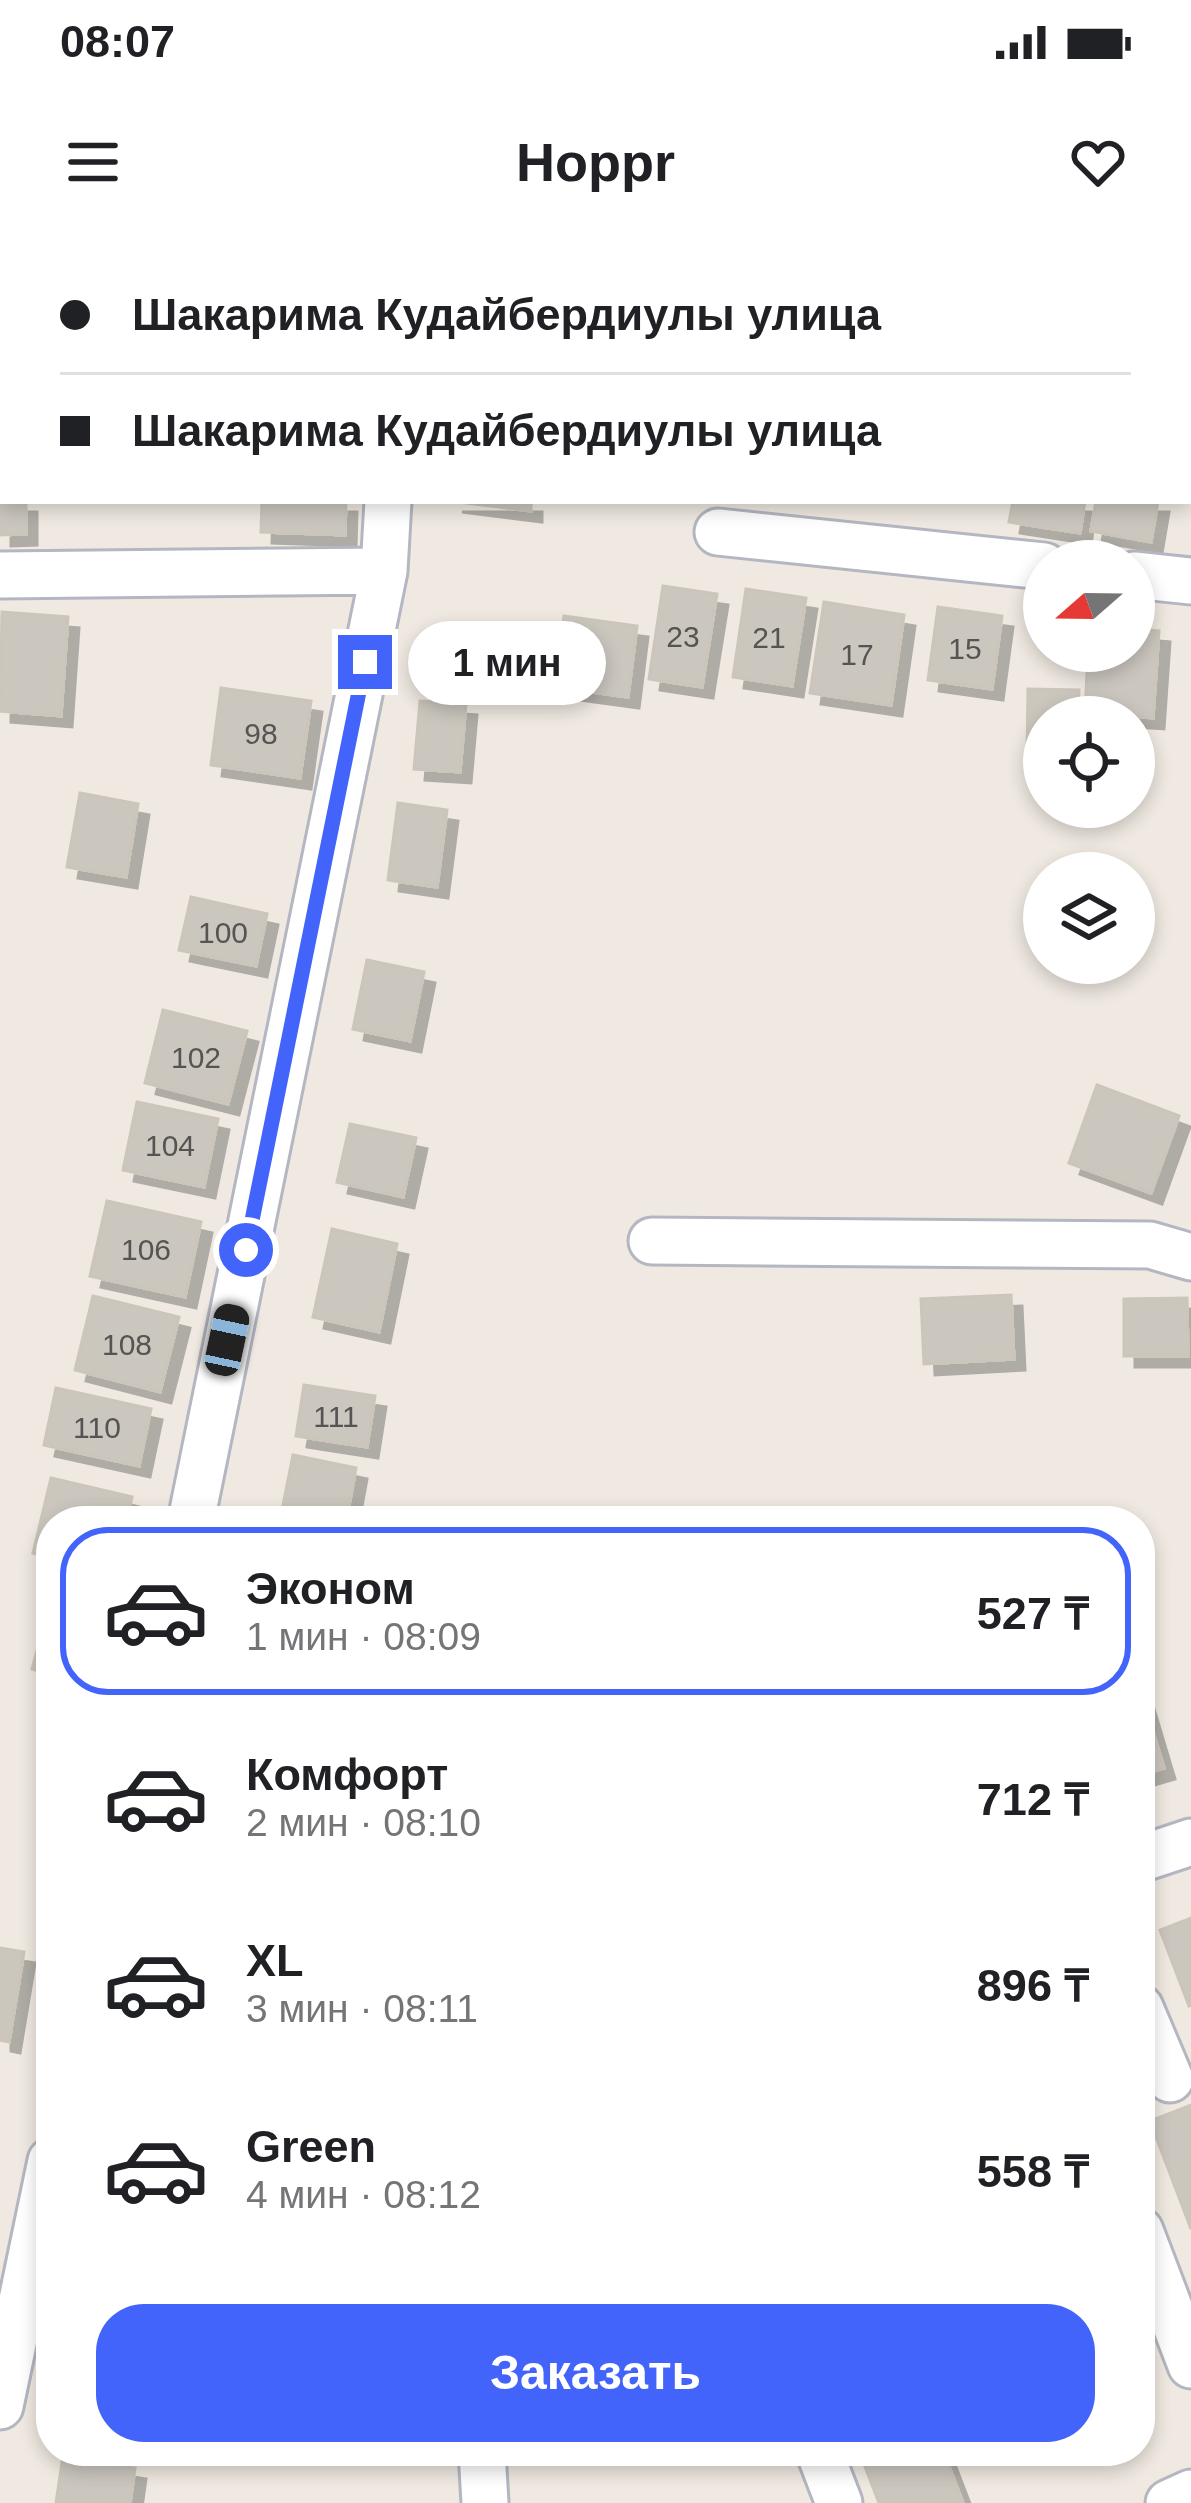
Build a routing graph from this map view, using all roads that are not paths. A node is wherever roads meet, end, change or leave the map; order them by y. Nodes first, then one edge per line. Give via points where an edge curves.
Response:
1 (388, 504) edge
2 (718, 532) dead end
3 (1023, 564) edge
4 (384, 571) junction
5 (0, 574) edge
6 (1155, 577) edge
7 (1191, 581) edge
8 (652, 1241) dead end
9 (1191, 1257) edge
10 (194, 1506) edge
11 (1191, 1842) edge
12 (1155, 1854) edge
13 (1155, 2048) edge
14 (1167, 2080) edge
15 (36, 2246) edge
16 (1155, 2270) edge
17 (22, 2325) edge
18 (1191, 2365) edge
19 (0, 2406) edge
20 (483, 2466) edge
21 (825, 2466) edge
22 (1191, 2493) edge
23 (485, 2503) edge
24 (839, 2503) edge
25 (1169, 2503) edge

1 - 4 street
2 - 3 street
4 - 5 street
4 - 10 street
6 - 7 street
8 - 9 street via 1150,1245
11 - 12 street
13 - 14 street
15 - 17 street
16 - 18 street
17 - 19 street
20 - 23 street
21 - 24 street
22 - 25 street

